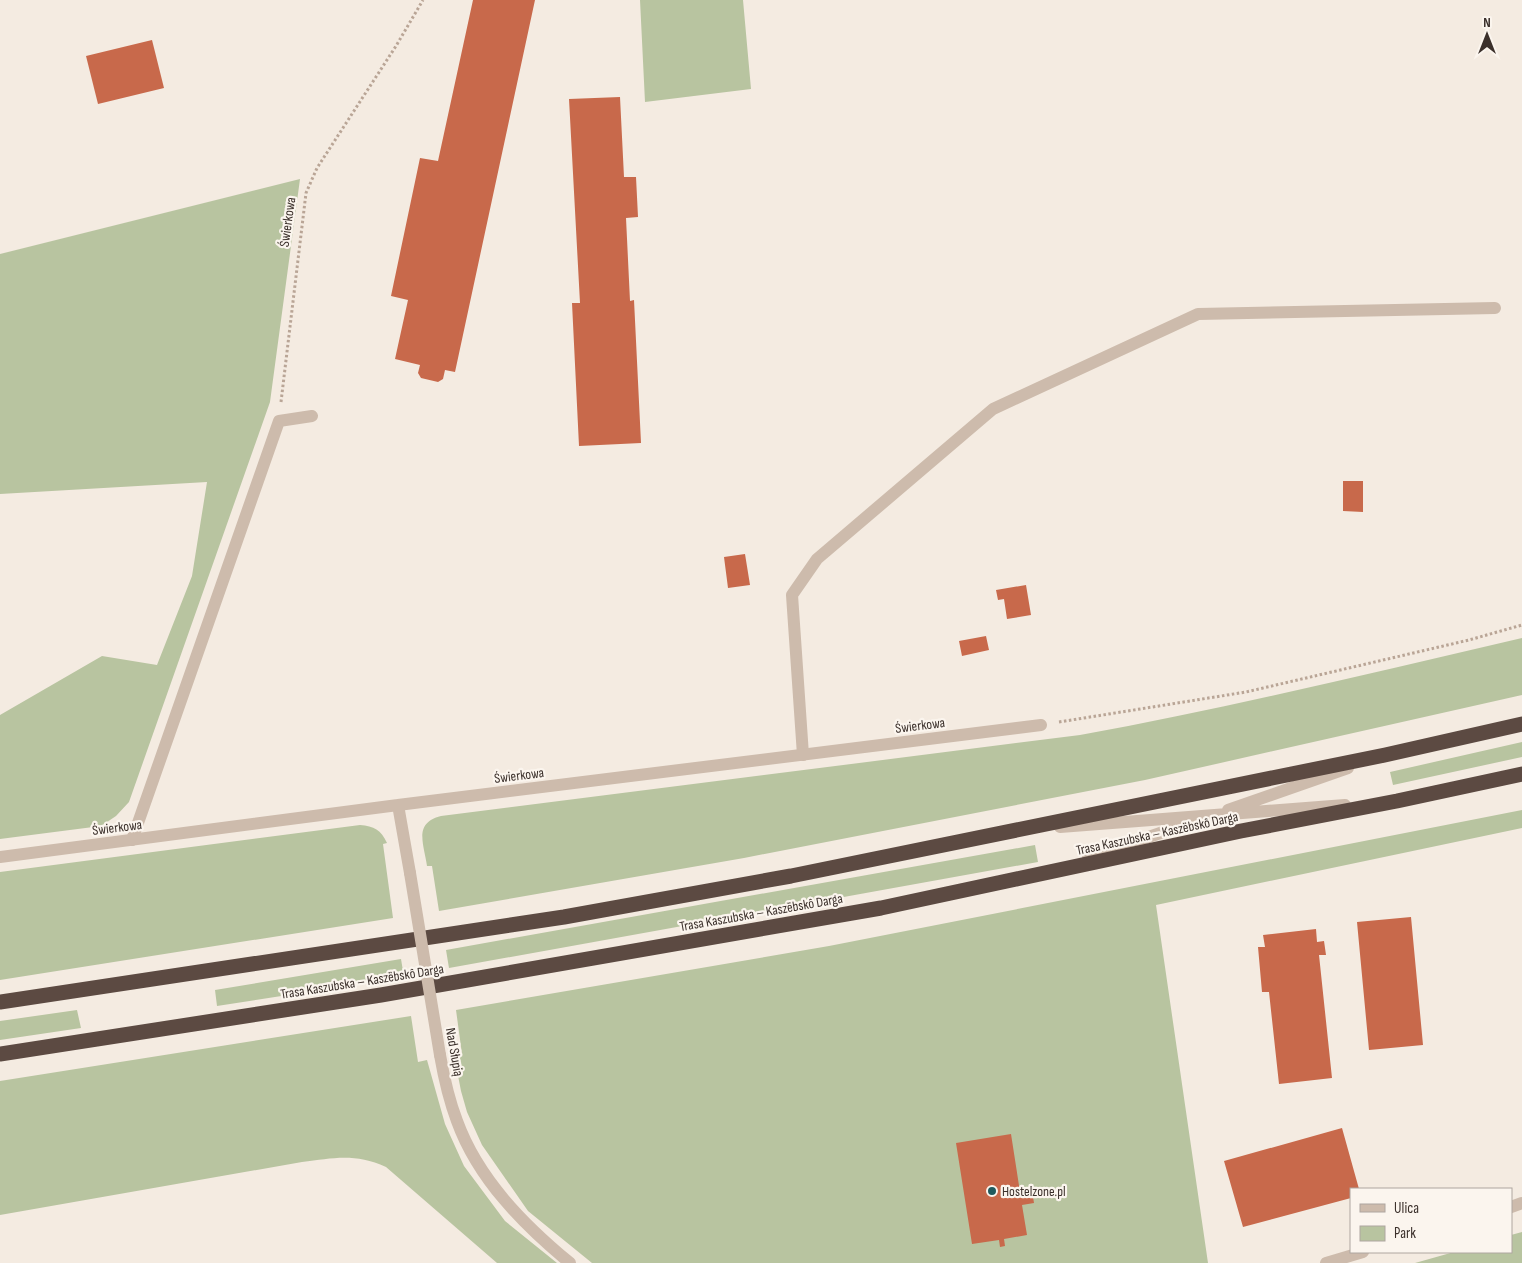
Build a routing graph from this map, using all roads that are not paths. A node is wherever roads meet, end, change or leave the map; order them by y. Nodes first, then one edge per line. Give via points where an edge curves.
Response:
1 (1495, 308) dead end
2 (312, 416) dead end
3 (1522, 724) edge
4 (1041, 725) road end
5 (803, 755) junction
6 (1385, 755) junction
7 (1522, 774) edge
8 (1397, 802) junction
9 (398, 805) junction
10 (1212, 815) junction
11 (1029, 829) junction
12 (132, 840) junction
13 (0, 857) edge
14 (1039, 875) junction
15 (0, 1002) edge
16 (0, 1054) edge
17 (1360, 1253) edge
18 (570, 1263) edge
19 (1326, 1263) edge

1 - 5 street via 1198,314 993,409 817,559 792,595
2 - 12 street via 279,421
3 - 6 highway
4 - 5 street, Świerkowa
5 - 9 street, Świerkowa
6 - 10 street
6 - 11 highway
7 - 8 highway, Trasa Kaszubska – Kaszëbskô Darga
8 - 10 street
8 - 14 highway, Trasa Kaszubska – Kaszëbskô Darga via 1241,831
9 - 12 street, Świerkowa
9 - 18 street, Nad Słupią, bridge via 440,1055 458,1123 472,1154 494,1188
10 - 11 street
10 - 14 street
11 - 15 highway via 564,917
12 - 13 street, Świerkowa
14 - 16 highway, Trasa Kaszubska – Kaszëbskô Darga via 880,908 400,992
17 - 19 street

